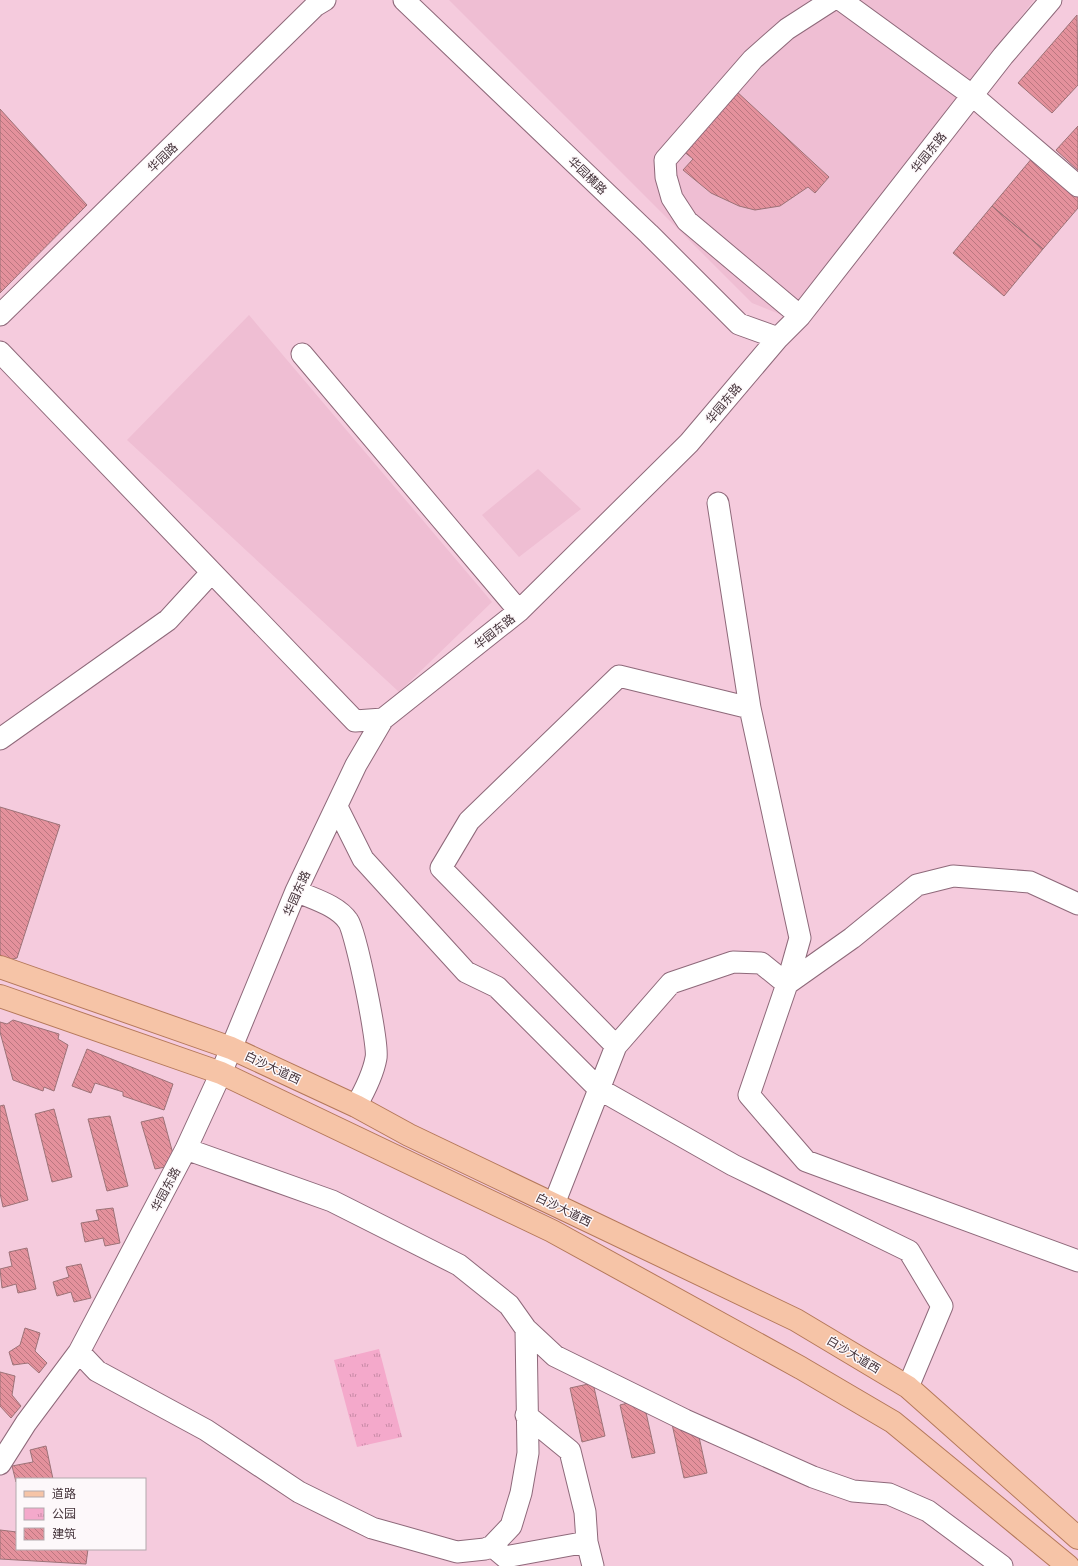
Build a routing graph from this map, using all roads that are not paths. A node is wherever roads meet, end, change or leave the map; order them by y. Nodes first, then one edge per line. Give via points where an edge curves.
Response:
1 (325, 0) edge
2 (404, 0) edge
3 (832, 0) edge
4 (841, 0) edge
5 (1051, 0) edge
6 (972, 96) junction
7 (1078, 186) edge
8 (0, 315) edge
9 (800, 316) junction
10 (778, 338) junction
11 (0, 352) edge
12 (302, 354) dead end
13 (718, 503) dead end
14 (211, 573) junction
15 (519, 611) junction
16 (750, 708) junction
17 (383, 719) junction
18 (0, 739) edge
19 (337, 807) junction
20 (296, 891) junction
21 (1078, 904) edge
22 (0, 967) edge
23 (788, 984) junction
24 (0, 996) edge
25 (616, 1046) junction
26 (231, 1048) junction
27 (221, 1073) junction
28 (599, 1089) junction
29 (356, 1106) junction
30 (186, 1149) junction
31 (554, 1204) junction
32 (1078, 1261) edge
33 (526, 1329) junction
34 (78, 1352) junction
35 (908, 1387) junction
36 (526, 1414) junction
37 (0, 1464) edge
38 (1078, 1538) edge
39 (587, 1542) junction
40 (488, 1554) edge
41 (593, 1566) edge
42 (1002, 1566) edge
43 (1068, 1566) edge

1 - 8 street, 华园路 via 315,6
2 - 10 street, 华园横路 via 650,234 739,324
3 - 9 street via 787,30 753,59 665,160 666,177 672,198 687,221
4 - 6 street
5 - 6 street, 华园东路
6 - 7 street
6 - 9 street, 华园东路
9 - 10 street, 华园东路
10 - 15 street, 华园东路 via 689,443
11 - 14 street
12 - 15 street
13 - 16 street
14 - 17 street via 355,721
14 - 18 street via 168,620
15 - 17 street, 华园东路
16 - 23 street via 800,938
16 - 25 street via 619,676 470,821 441,868
17 - 19 street, 华园东路 via 356,765
19 - 20 street, 华园东路
19 - 28 street via 363,859 466,972 497,987
20 - 26 street, 华园东路
20 - 29 street via 339,912 348,921 355,935 373,1027 376,1057
21 - 23 street via 1030,882 953,876 917,885 852,938
22 - 26 main road, 白沙大道西
23 - 25 street via 761,963 754,962 733,962 678,981 672,984
23 - 32 street via 749,1095 806,1161
24 - 27 main road, 白沙大道西
25 - 28 street
26 - 27 street, 华园东路
26 - 29 main road, 白沙大道西
27 - 30 street, 华园东路
27 - 43 main road, 白沙大道西 via 552,1231 801,1368 893,1422
28 - 31 street
28 - 35 street via 733,1164 908,1251 942,1306
29 - 31 main road, 白沙大道西 via 408,1135
30 - 33 street via 332,1201 459,1265 509,1304
30 - 34 street, 华园东路
31 - 35 main road, 白沙大道西 via 796,1320
33 - 36 street
33 - 42 street via 555,1356 685,1420 813,1477 853,1491 889,1494 928,1511
34 - 37 street, 华园东路 via 26,1423
34 - 40 street via 97,1371 206,1430 299,1492 365,1525 457,1552
35 - 38 main road, 白沙大道西
36 - 39 street via 570,1451 585,1512
36 - 40 street via 528,1453 521,1493 511,1526
39 - 40 street via 505,1557
39 - 41 street

